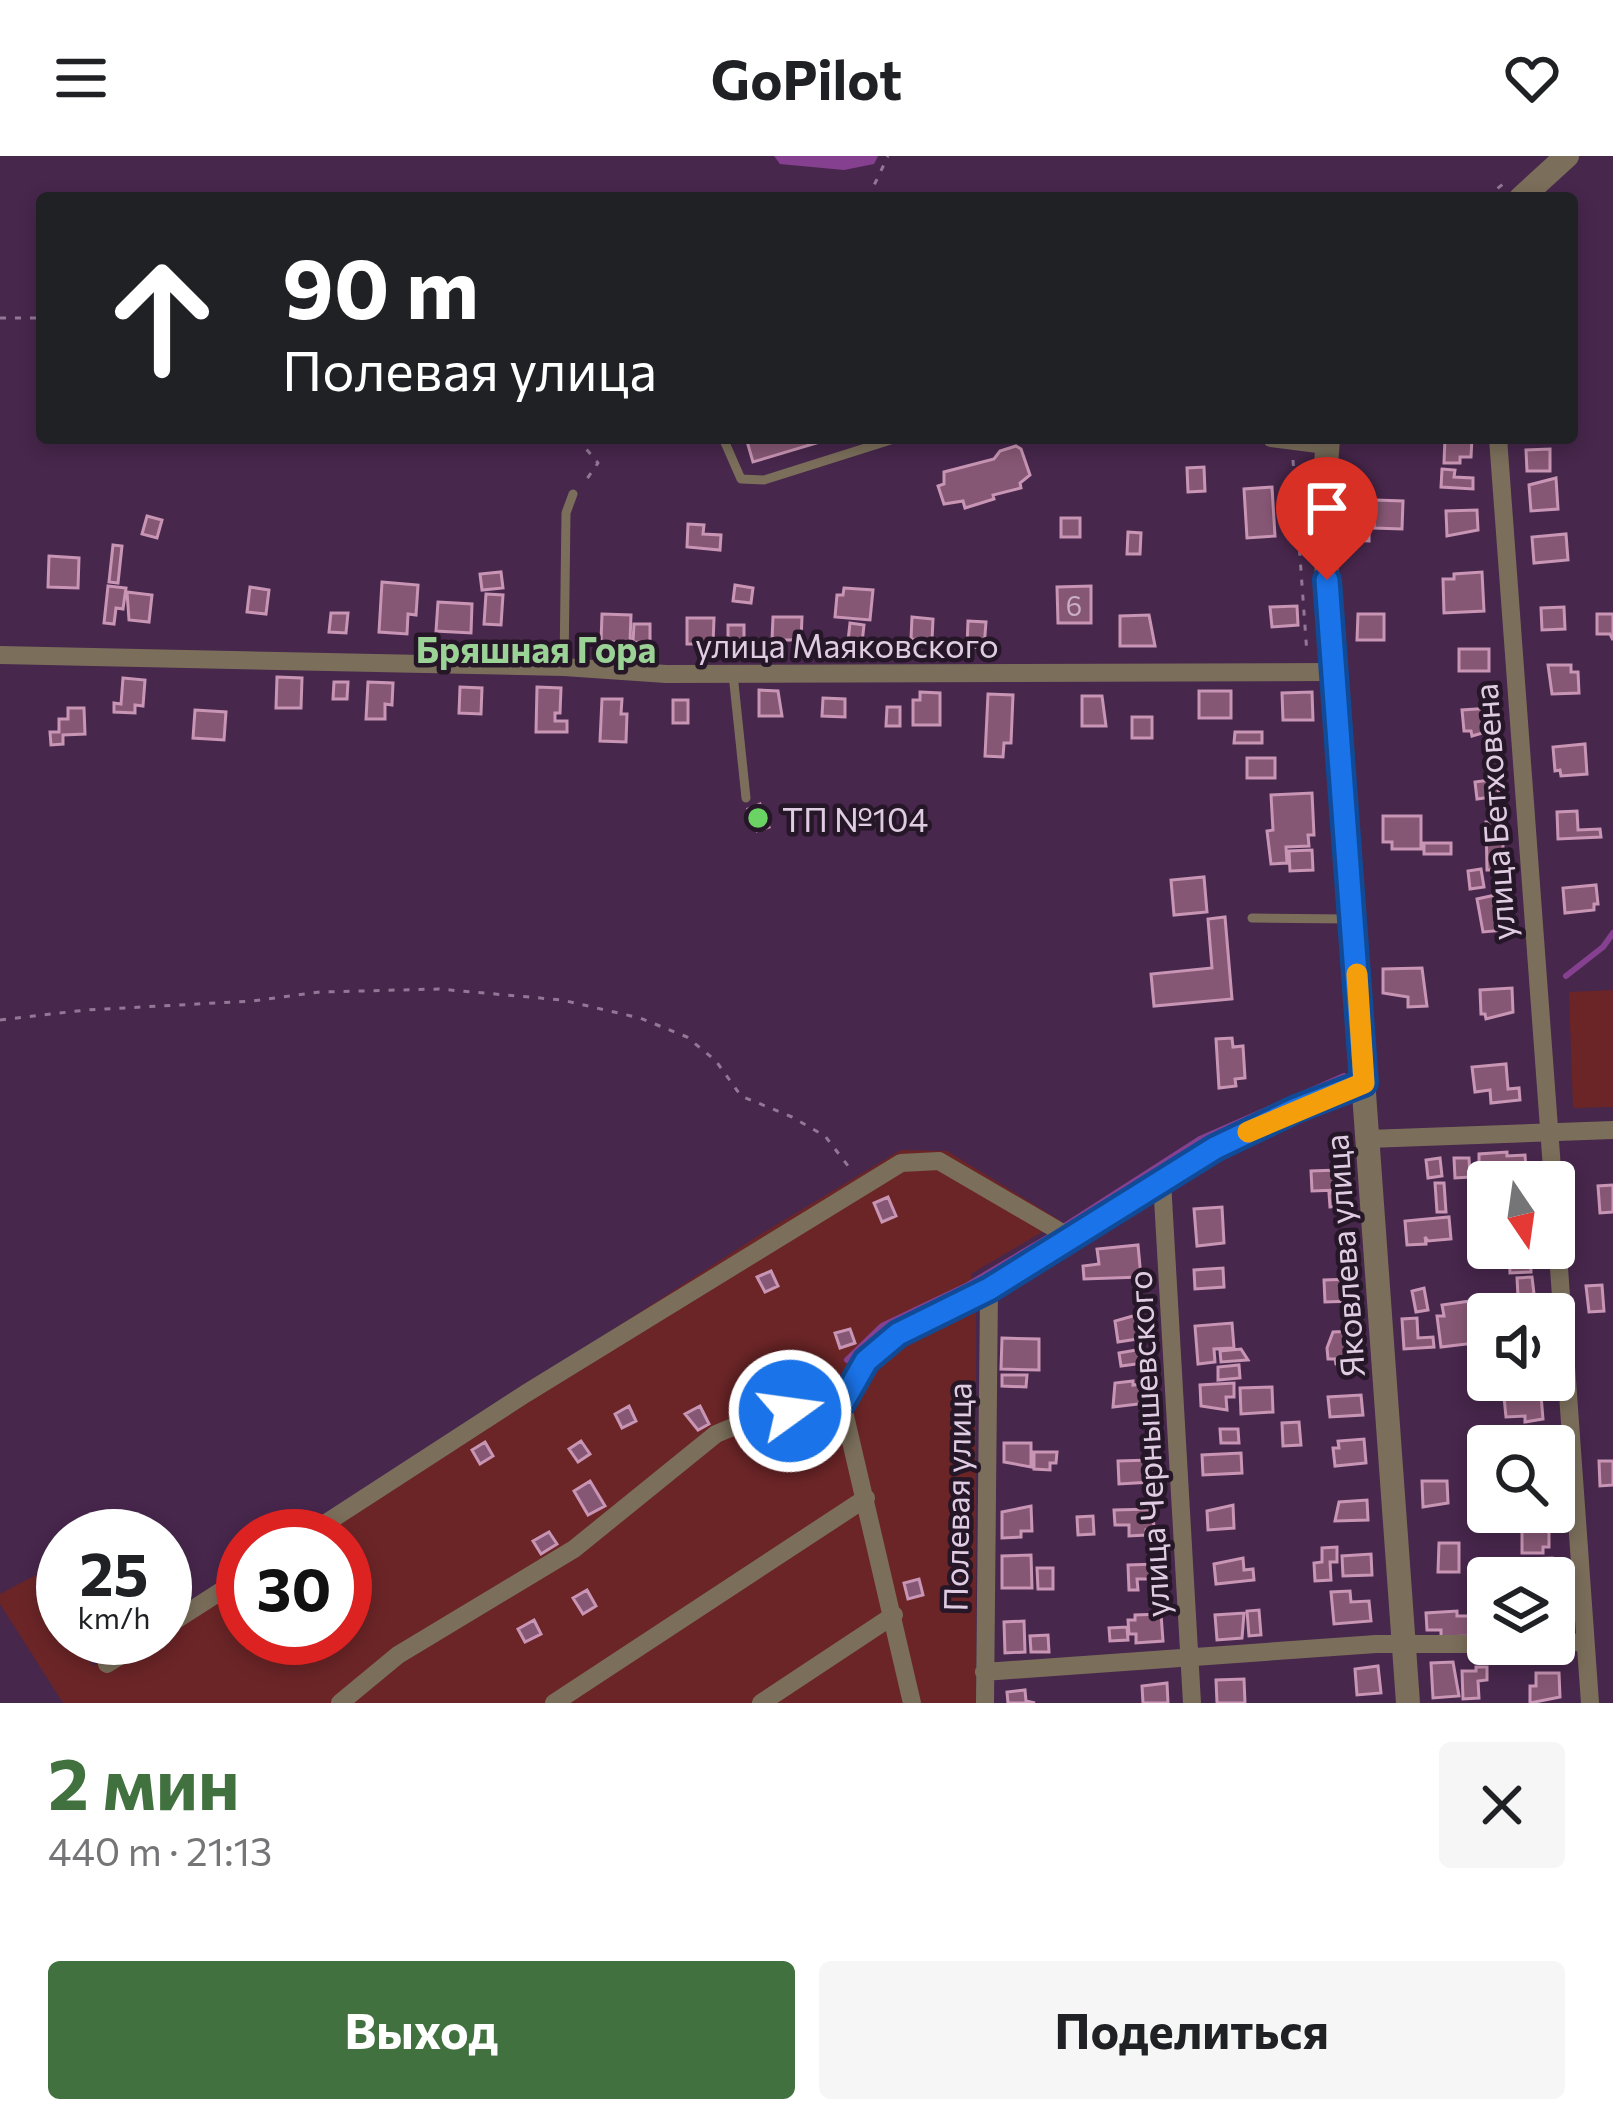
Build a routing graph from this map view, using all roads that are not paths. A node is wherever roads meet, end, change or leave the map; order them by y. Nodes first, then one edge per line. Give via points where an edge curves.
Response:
1 (1567, 156) edge
2 (1528, 192) edge
3 (726, 444) edge
4 (878, 444) edge
5 (1326, 444) edge
6 (1498, 444) edge
7 (573, 494) road end
8 (0, 655) edge
9 (565, 667) junction
10 (1335, 671) junction
11 (733, 674) junction
12 (746, 799) dead end
13 (1252, 918) dead end
14 (1353, 919) junction
15 (1364, 1083) junction
16 (1613, 1130) edge
17 (1550, 1131) junction
18 (1368, 1139) junction
19 (1552, 1161) edge
20 (1162, 1181) junction
21 (1072, 1238) junction
22 (1559, 1269) edge
23 (989, 1289) junction
24 (842, 1403) junction
25 (866, 1498) junction
26 (348, 1509) edge
27 (894, 1616) junction
28 (1575, 1642) edge
29 (1584, 1642) junction
30 (1467, 1644) edge
31 (1403, 1645) junction
32 (1190, 1658) junction
33 (984, 1672) junction
34 (340, 1703) edge
35 (554, 1703) edge
36 (761, 1703) edge
37 (912, 1703) edge
38 (985, 1703) edge
39 (1192, 1703) edge
40 (1408, 1703) edge
41 (1590, 1703) edge

1 - 2 street
3 - 4 lane via 741,479 764,480
5 - 10 street, Яковлева улица
6 - 17 street, улица Бетховена
7 - 9 lane via 566,513
8 - 9 street, улица Маяковского
9 - 11 street, улица Маяковского
10 - 11 street, улица Маяковского
10 - 14 street, Яковлева улица
11 - 12 lane
13 - 14 lane
14 - 15 street, Яковлева улица
15 - 18 street, Яковлева улица
15 - 20 street via 1276,1118
16 - 17 street
17 - 18 street
17 - 19 street, улица Бетховена
18 - 31 street, Яковлева улица
20 - 21 street
20 - 32 street, улица Чернышевского
21 - 23 street
21 - 26 street via 940,1161 901,1163
22 - 29 street
23 - 24 street via 898,1334 866,1361
23 - 33 street, Полевая улица
24 - 25 street
24 - 34 street via 716,1434 574,1549 398,1655
25 - 27 street
25 - 35 street
27 - 36 street
27 - 37 street
28 - 29 street
29 - 41 street
30 - 31 street
31 - 32 street
31 - 40 street, Яковлева улица
32 - 33 street
32 - 39 street, улица Чернышевского
33 - 38 street, Полевая улица

